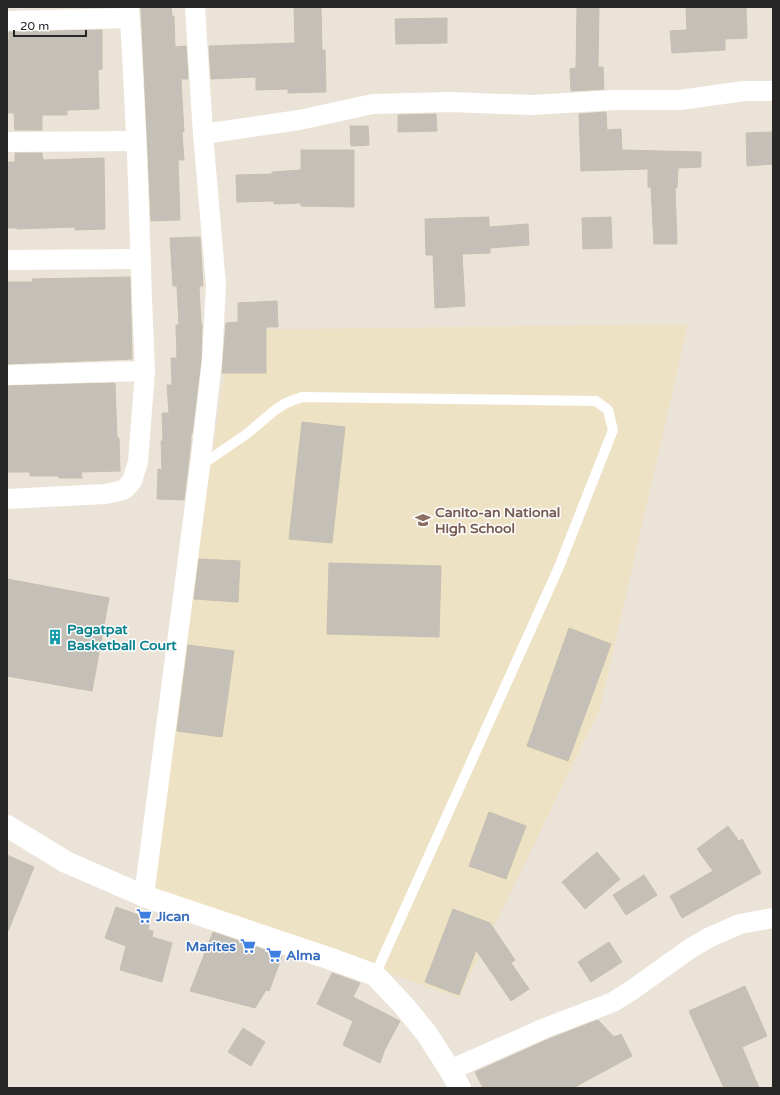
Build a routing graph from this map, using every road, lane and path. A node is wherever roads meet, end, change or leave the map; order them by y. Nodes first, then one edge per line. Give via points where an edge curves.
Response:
1 (196, 7) edge
2 (129, 13) edge
3 (7, 21) edge
4 (773, 91) edge
5 (203, 134) junction
6 (136, 141) junction
7 (7, 142) edge
8 (141, 259) junction
9 (7, 260) edge
10 (145, 371) junction
11 (7, 375) edge
12 (200, 466) junction
13 (7, 499) edge
14 (7, 826) edge
15 (144, 896) junction
16 (773, 918) edge
17 (375, 975) junction
18 (455, 1079) edge

1 - 5 street
2 - 3 street
2 - 6 street
4 - 5 street via 744,91 680,100 615,100 532,105 450,102 373,104 300,120
5 - 12 street via 216,285 212,362
6 - 7 street
6 - 8 street
8 - 9 street
8 - 10 street
10 - 11 street
10 - 13 street via 138,462 132,481 125,489 105,494
12 - 15 street
12 - 17 lane via 248,433 275,410 302,397 596,401 608,410 613,430 559,567
14 - 15 street via 66,862
15 - 17 street
16 - 18 street via 740,924 710,937 613,1002 545,1028
17 - 18 street via 427,1034

